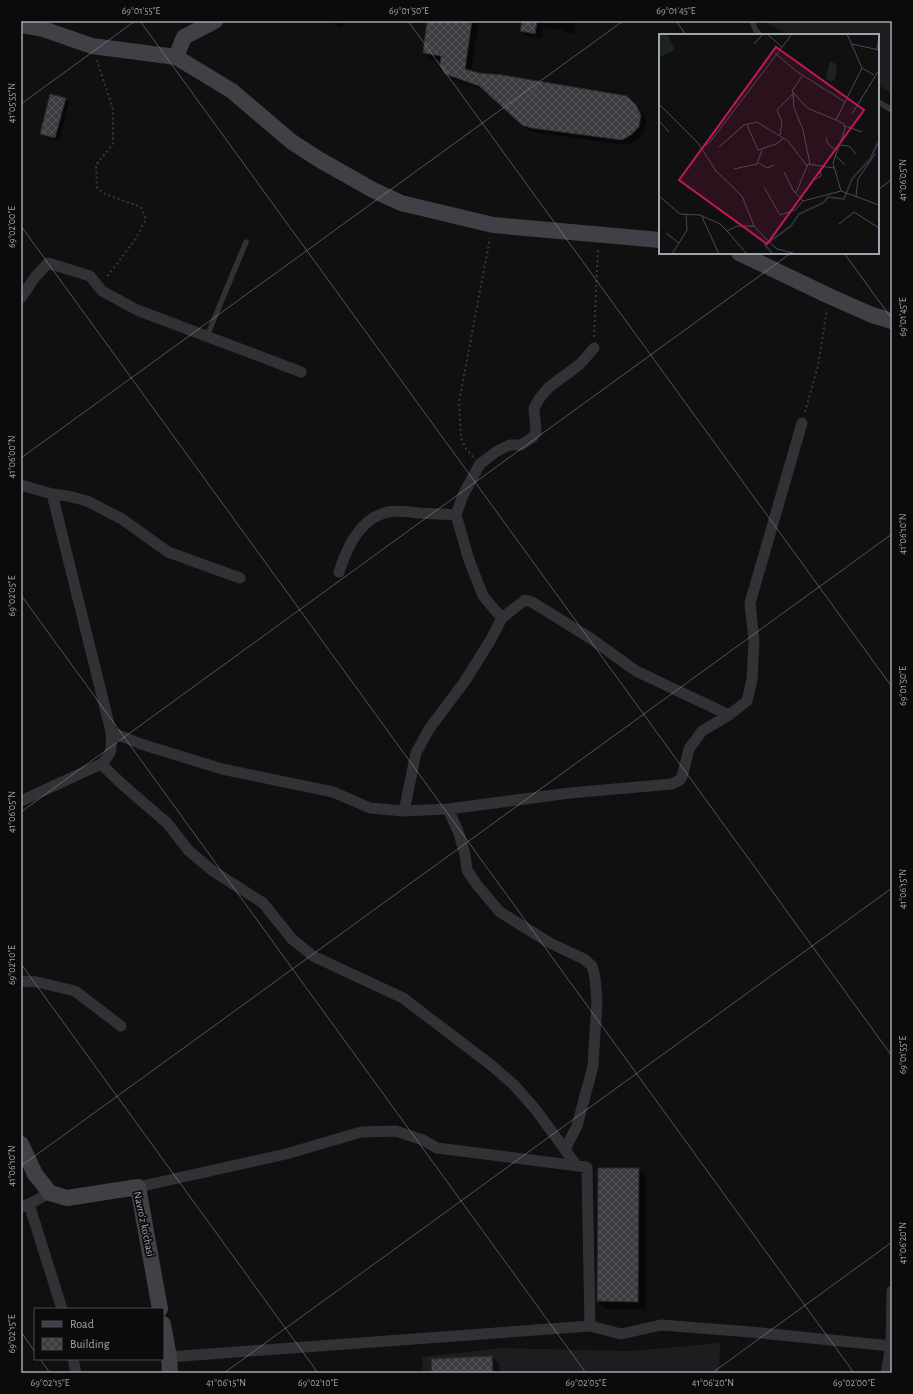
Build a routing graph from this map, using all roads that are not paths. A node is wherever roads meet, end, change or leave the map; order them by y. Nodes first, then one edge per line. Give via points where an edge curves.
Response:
1 (215, 21) edge
2 (752, 21) edge
3 (21, 25) edge
4 (759, 34) edge
5 (176, 57) junction
6 (879, 103) edge
7 (892, 110) edge
8 (659, 240) edge
9 (246, 242) dead end
10 (741, 254) edge
11 (21, 298) edge
12 (892, 321) edge
13 (207, 336) junction
14 (594, 348) road end
15 (301, 372) dead end
16 (802, 423) road end
17 (21, 485) edge
18 (52, 494) junction
19 (456, 515) junction
20 (339, 572) dead end
21 (240, 578) dead end
22 (502, 618) junction
23 (729, 715) junction
24 (111, 732) junction
25 (101, 764) junction
26 (21, 801) edge
27 (448, 809) junction
28 (404, 811) junction
29 (21, 981) edge
30 (121, 1026) dead end
31 (21, 1144) edge
32 (565, 1149) junction
33 (577, 1166) junction
34 (138, 1187) junction
35 (50, 1193) junction
36 (25, 1205) edge
37 (892, 1291) edge
38 (61, 1308) edge
39 (160, 1308) edge
40 (590, 1326) junction
41 (164, 1330) edge
42 (891, 1346) junction
43 (169, 1357) junction
44 (73, 1360) edge
45 (76, 1373) edge
46 (170, 1373) edge
47 (886, 1373) edge

1 - 5 main road via 184,38
2 - 4 lane
3 - 5 main road via 43,29 92,46
5 - 8 main road via 232,91 292,142 373,190 401,203 493,225
6 - 7 lane
9 - 13 lane
10 - 12 main road via 829,296
11 - 13 street via 48,263 90,276 102,290 137,310
13 - 15 street
14 - 19 street via 580,364 548,388 539,399 534,408 536,432 533,437 521,445 497,451 480,464 463,495
16 - 23 street via 750,603 754,641 752,680 747,701
17 - 18 street
18 - 21 street via 87,501 122,519 168,552
18 - 24 street
19 - 20 street via 398,511 376,517 358,532
19 - 22 street via 483,596
22 - 23 street via 525,600 532,602 590,638 636,671
22 - 28 street via 465,681 429,729 416,753
23 - 27 street via 702,731 689,749 682,777 672,784 570,792
24 - 25 street via 112,748
24 - 28 street via 222,769 334,792 370,808
25 - 26 street
25 - 32 street via 167,823 188,852 263,903 292,939 313,956 403,998 491,1065 514,1085
27 - 28 street
27 - 32 street via 465,854 467,870 500,912 592,966 597,1000 594,1066 577,1126
29 - 30 street via 75,991
31 - 35 main road via 35,1174
32 - 33 street
33 - 34 street via 437,1148 396,1130 361,1132 286,1154
33 - 40 street via 587,1168
34 - 35 main road, Navro'z ko'chasi via 67,1198
34 - 39 main road, Navro'z ko'chasi
35 - 36 street
36 - 38 street
37 - 42 street
40 - 42 street via 621,1334 661,1325
40 - 43 street
41 - 43 main road
42 - 47 street
43 - 46 main road
44 - 45 street

